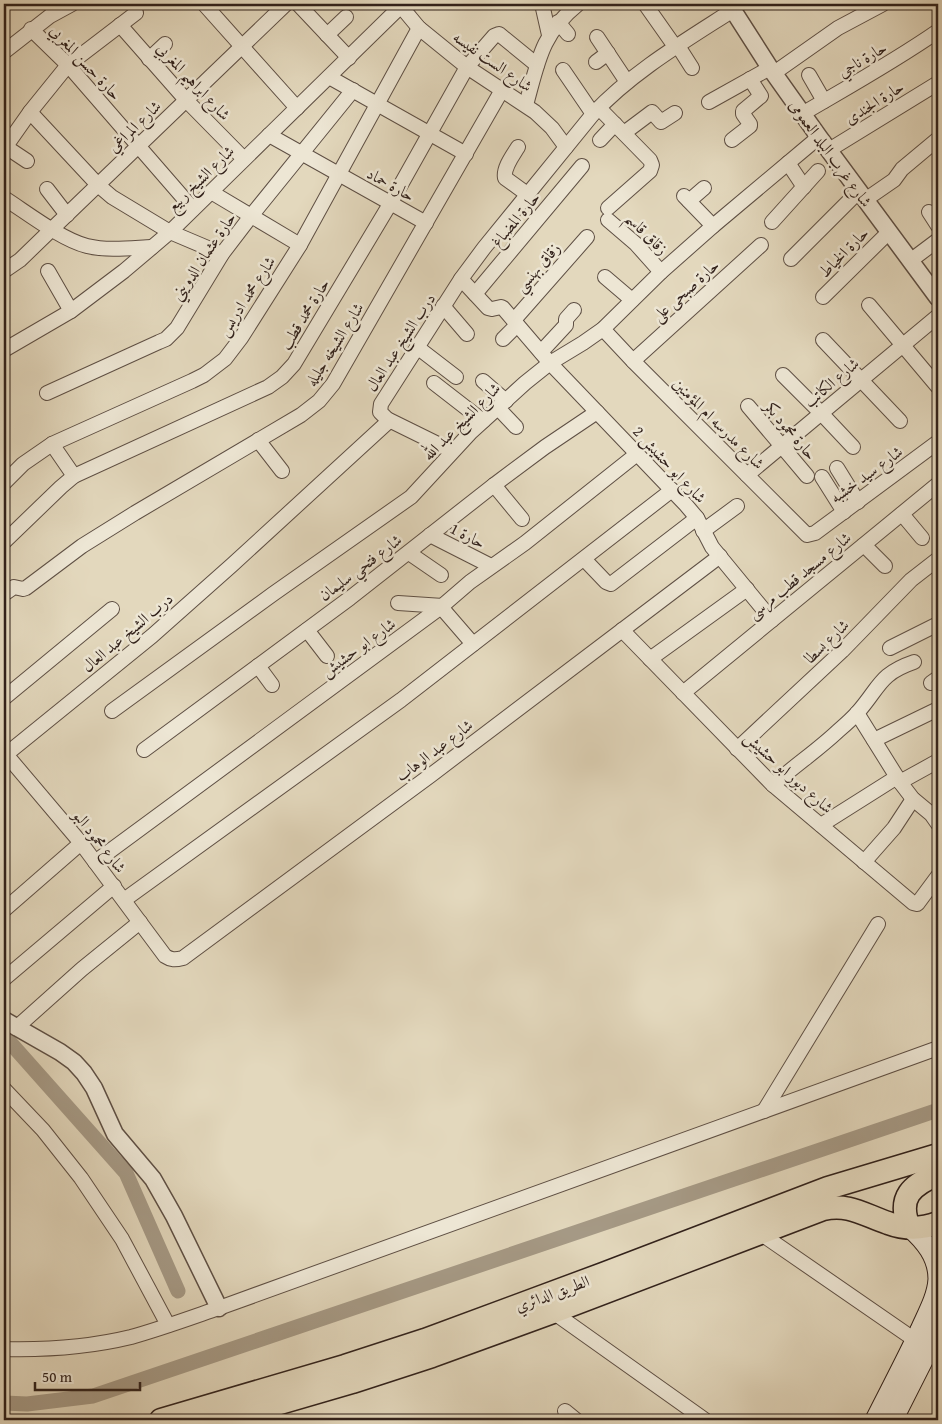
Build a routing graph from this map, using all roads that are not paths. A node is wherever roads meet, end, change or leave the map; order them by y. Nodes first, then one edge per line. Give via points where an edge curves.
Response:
1 (72, 4) edge
2 (204, 4) edge
3 (286, 4) edge
4 (298, 4) edge
5 (542, 4) edge
6 (578, 4) edge
7 (645, 4) edge
8 (852, 4) edge
9 (883, 4) edge
10 (400, 5) edge
11 (731, 6) edge
12 (48, 10) edge
13 (136, 13) dead end
14 (859, 16) junction
15 (346, 17) dead end
16 (558, 22) junction
17 (120, 25) junction
18 (419, 28) junction
19 (31, 29) junction
20 (938, 31) edge
21 (568, 34) dead end
22 (327, 35) junction
23 (549, 35) junction
24 (597, 38) dead end
25 (165, 44) dead end
26 (242, 46) junction
27 (677, 47) junction
28 (4, 52) edge
29 (608, 53) junction
30 (349, 58) junction
31 (149, 59) junction
32 (596, 62) dead end
33 (68, 65) junction
34 (537, 65) junction
35 (467, 67) junction
36 (692, 68) dead end
37 (563, 70) dead end
38 (772, 70) junction
39 (809, 75) dead end
40 (329, 77) junction
41 (750, 79) junction
42 (627, 82) junction
43 (938, 83) edge
44 (353, 90) junction
45 (502, 90) junction
46 (186, 100) junction
47 (709, 102) dead end
48 (824, 102) junction
49 (376, 103) junction
50 (526, 105) junction
51 (297, 108) junction
52 (596, 111) junction
53 (30, 112) junction
54 (675, 113) dead end
55 (802, 114) junction
56 (619, 129) junction
57 (430, 133) junction
58 (269, 135) junction
59 (938, 139) edge
60 (600, 140) dead end
61 (732, 140) dead end
62 (824, 144) junction
63 (138, 146) junction
64 (518, 147) dead end
65 (566, 147) junction
66 (5, 148) edge
67 (301, 153) junction
68 (466, 154) junction
69 (244, 159) junction
70 (27, 161) dead end
71 (788, 163) junction
72 (582, 166) dead end
73 (818, 171) dead end
74 (338, 174) junction
75 (98, 185) junction
76 (804, 187) junction
77 (704, 188) dead end
78 (47, 189) dead end
79 (211, 192) junction
80 (527, 194) junction
81 (862, 195) junction
82 (4, 198) edge
83 (390, 204) junction
84 (193, 208) junction
85 (929, 212) dead end
86 (67, 215) junction
87 (251, 216) junction
88 (772, 222) dead end
89 (426, 223) junction
90 (713, 226) junction
91 (938, 226) edge
92 (52, 229) junction
93 (170, 232) junction
94 (889, 232) junction
95 (587, 237) dead end
96 (938, 240) edge
97 (300, 245) junction
98 (761, 245) dead end
99 (152, 247) junction
100 (222, 254) junction
101 (791, 259) dead end
102 (910, 261) junction
103 (4, 271) edge
104 (48, 271) dead end
105 (661, 272) junction
106 (605, 277) dead end
107 (461, 279) junction
108 (475, 294) junction
109 (823, 297) dead end
110 (938, 298) edge
111 (632, 300) junction
112 (868, 305) dead end
113 (443, 306) junction
114 (71, 311) junction
115 (569, 312) dead end
116 (938, 316) edge
117 (516, 323) junction
118 (603, 329) junction
119 (467, 334) dead end
120 (503, 339) dead end
121 (823, 340) dead end
122 (903, 345) junction
123 (417, 347) junction
124 (4, 350) edge
125 (540, 352) junction
126 (632, 361) junction
127 (550, 363) junction
128 (783, 375) dead end
129 (456, 377) dead end
130 (483, 380) dead end
131 (862, 380) junction
132 (434, 383) dead end
133 (938, 387) edge
134 (47, 393) dead end
135 (502, 404) junction
136 (748, 406) dead end
137 (597, 412) junction
138 (821, 413) junction
139 (389, 420) junction
140 (483, 420) junction
141 (900, 420) dead end
142 (516, 427) dead end
143 (258, 440) junction
144 (938, 442) edge
145 (52, 444) junction
146 (782, 446) junction
147 (852, 447) dead end
148 (452, 451) junction
149 (637, 454) junction
150 (837, 468) dead end
151 (282, 471) dead end
152 (747, 475) junction
153 (74, 476) junction
154 (807, 476) dead end
155 (822, 477) dead end
156 (4, 483) edge
157 (494, 484) junction
158 (938, 484) edge
159 (672, 490) junction
160 (858, 502) junction
161 (737, 506) dead end
162 (844, 512) junction
163 (902, 514) junction
164 (697, 518) junction
165 (522, 520) dead end
166 (704, 531) junction
167 (815, 533) joint
168 (430, 536) junction
169 (922, 538) dead end
170 (4, 542) edge
171 (864, 545) junction
172 (409, 553) junction
173 (720, 556) junction
174 (584, 558) junction
175 (938, 559) edge
176 (490, 566) junction
177 (884, 566) dead end
178 (441, 575) dead end
179 (747, 590) junction
180 (4, 594) edge
181 (398, 603) dead end
182 (442, 606) junction
183 (112, 609) dead end
184 (772, 620) junction
185 (938, 624) edge
186 (307, 630) junction
187 (622, 630) junction
188 (474, 644) junction
189 (890, 648) dead end
190 (327, 656) dead end
191 (650, 659) junction
192 (914, 662) dead end
193 (258, 666) junction
194 (272, 685) dead end
195 (683, 693) junction
196 (4, 698) edge
197 (938, 709) edge
198 (112, 711) dead end
199 (857, 713) junction
200 (874, 740) junction
201 (737, 749) junction
202 (144, 750) dead end
203 (4, 754) edge
204 (938, 760) edge
205 (899, 779) junction
206 (773, 785) junction
207 (913, 799) junction
208 (938, 822) edge
209 (822, 826) junction
210 (81, 843) junction
211 (95, 862) junction
212 (864, 862) junction
213 (938, 876) edge
214 (114, 886) junction
215 (124, 900) junction
216 (4, 910) edge
217 (140, 922) junction
218 (878, 924) dead end
219 (165, 956) joint
220 (4, 978) edge
221 (10, 1024) edge
222 (938, 1048) edge
223 (4, 1090) edge
224 (764, 1112) junction
225 (938, 1155) edge
226 (938, 1174) edge
227 (938, 1223) edge
228 (909, 1227) junction
229 (760, 1233) junction
230 (219, 1308) junction
231 (553, 1312) junction
232 (168, 1325) junction
233 (938, 1331) edge
234 (915, 1340) junction
235 (4, 1349) edge
236 (161, 1420) edge
237 (221, 1420) edge
238 (705, 1420) edge
239 (875, 1420) edge
240 (893, 1420) edge

1 - 12 street
2 - 26 street
3 - 26 street, شارع المراغي
4 - 22 street
5 - 23 street
6 - 16 street
7 - 27 street
8 - 14 street
9 - 14 street
10 - 18 street, شارع الست نفيسه
10 - 30 street, شارع الشيخ ربيع via 376,23
11 - 27 street, درب الشيخ عبد العال
11 - 38 street, شارع غرب البلد العمومى
12 - 19 street
13 - 17 street
14 - 38 street
15 - 22 street
16 - 21 street
16 - 23 street
17 - 31 street, شارع ابراهيم المغربي
17 - 33 street
18 - 35 street, شارع الست نفيسه
18 - 49 street, شارع محمد ادريس
19 - 28 street
19 - 33 street, حارة حسن المغربي
20 - 48 street, حارة ناجي
22 - 30 street
23 - 34 street
24 - 29 street
25 - 31 street
26 - 46 street, شارع المراغي
26 - 51 street
27 - 36 street
27 - 42 street, درب الشيخ عبد العال
29 - 32 street
29 - 42 street
30 - 40 street, شارع الشيخ ربيع
31 - 46 street, شارع ابراهيم المغربي
33 - 53 street
33 - 63 street, حارة حسن المغربي
34 - 35 street, حارة محمد قطب via 499,34
34 - 50 street
35 - 45 street, شارع الست نفيسه
35 - 57 street, حارة محمد قطب
37 - 52 street
38 - 41 street
38 - 55 street, شارع غرب البلد العمومى
39 - 48 street
40 - 44 street
40 - 51 street, شارع الشيخ ربيع
41 - 47 street
41 - 61 street via 761,96 743,111 750,126
42 - 52 street, درب الشيخ عبد العال
43 - 62 street, حارة الجندى
44 - 49 street
44 - 67 street, حارة عثمان الدويني
45 - 50 street, شارع الست نفيسه
45 - 68 street, شارع الشيخه جليله
46 - 63 street, شارع المراغي
46 - 69 street, شارع ابراهيم المغربي
48 - 55 street, حارة ناجي
49 - 57 street
49 - 74 street, شارع محمد ادريس
50 - 65 street, شارع الست نفيسه via 544,120
51 - 58 street, شارع الشيخ ربيع
52 - 56 street
52 - 65 street, درب الشيخ عبد العال
53 - 66 street
53 - 75 street
54 - 56 street via 661,122 652,112
55 - 62 street, شارع غرب البلد العمومى
56 - 60 street
56 - 105 street, زقاق قاسم via 650,160 652,167 608,214
57 - 68 street
57 - 83 street, حارة محمد قطب
58 - 67 street, حارة حماد
58 - 69 street, شارع الشيخ ربيع
59 - 81 street via 894,180
62 - 71 street, شارع الشيخ عبد الله
62 - 81 street, شارع غرب البلد العمومى
63 - 75 street, شارع المراغي
63 - 84 street, حارة حسن المغربي
64 - 80 street via 504,176
65 - 80 street, درب الشيخ عبد العال
66 - 70 street
67 - 74 street, حارة حماد
67 - 87 street, حارة عثمان الدويني
68 - 89 street, شارع الشيخه جليله
69 - 79 street, شارع الشيخ ربيع
71 - 76 street
71 - 90 street, شارع الشيخ عبد الله
72 - 108 street, حارة المضباغ
73 - 76 street
74 - 83 street, حارة حماد
74 - 97 street, شارع محمد ادريس
75 - 86 street, شارع المراغي
75 - 93 street
76 - 88 street
77 - 90 street via 686,198
78 - 86 street
79 - 84 street, شارع الشيخ ربيع
79 - 87 street
80 - 107 street, درب الشيخ عبد العال
81 - 94 street, شارع غرب البلد العمومى
81 - 101 street
82 - 92 street
83 - 89 street, حارة حماد
83 - 153 street, حارة محمد قطب via 294,364 282,378
84 - 93 street, شارع الشيخ ربيع
85 - 91 street
86 - 92 street, شارع المراغي
87 - 97 street
87 - 100 street, حارة عثمان الدويني
89 - 143 street, شارع الشيخه جليله via 327,393 310,409
90 - 105 street, شارع الشيخ عبد الله
92 - 99 street via 89,246 109,249
92 - 103 street, شارع المراغي
93 - 99 street, شارع الشيخ ربيع
93 - 100 street
94 - 102 street, شارع غرب البلد العمومى
94 - 109 street, حارة الخياط
95 - 117 street, زقاق بهنسي
96 - 102 street
97 - 145 street, شارع محمد ادريس via 234,349 215,368 192,382
98 - 126 street, حارة صبحى على
99 - 114 street, شارع الشيخ ربيع
100 - 134 street, حارة عثمان الدويني via 177,328 166,339
102 - 110 street, شارع غرب البلد العمومى
104 - 114 street
105 - 111 street, شارع الشيخ عبد الله
106 - 111 street
107 - 108 street
107 - 113 street, درب الشيخ عبد العال
108 - 117 street, شارع ابو حشيش 2 via 490,309 502,307
111 - 118 street, شارع الشيخ عبد الله
112 - 122 street
113 - 119 street
113 - 123 street, درب الشيخ عبد العال
114 - 124 street, شارع الشيخ ربيع
115 - 125 street via 566,325
116 - 122 street, شارع الكاتب
117 - 120 street, زقاق بهنسي
117 - 125 street, شارع ابو حشيش 2
118 - 126 street, شارع مدرسه ام المؤمنين
118 - 127 street, شارع الشيخ عبد الله
121 - 131 street
122 - 131 street, شارع الكاتب
122 - 133 street
123 - 129 street
123 - 139 street, درب الشيخ عبد العال via 380,407 380,412
125 - 127 street, شارع ابو حشيش 2
126 - 152 street, شارع مدرسه ام المؤمنين
127 - 135 street, شارع الشيخ عبد الله
127 - 137 street, شارع ابو حشيش 2
128 - 138 street
130 - 135 street
131 - 138 street, شارع الكاتب
131 - 141 street
132 - 140 street
135 - 140 street, شارع الشيخ عبد الله
135 - 142 street
136 - 146 street, حارة محمود بكر
137 - 149 street, شارع ابو حشيش 2
137 - 157 street, شارع فتحي سليمان
138 - 146 street, شارع الكاتب
138 - 147 street
139 - 148 street
139 - 203 street, درب الشيخ عبد العال via 159,629
140 - 148 street, شارع الشيخ عبد الله
143 - 151 street
143 - 180 street, شارع الشيخه جليله via 82,546 26,588 14,587
144 - 160 street, شارع سيد خشبه
145 - 153 street
145 - 156 street, شارع محمد ادريس via 23,464
146 - 152 street, شارع الكاتب
146 - 154 street, حارة محمود بكر
148 - 198 street, شارع الشيخ عبد الله via 411,497
149 - 159 street, شارع ابو حشيش 2
149 - 176 street, شارع ابو حشيش via 525,543
150 - 160 street
152 - 167 street, شارع مدرسه ام المؤمنين via 805,534
153 - 170 street, حارة محمد قطب
155 - 162 street
157 - 165 street
157 - 168 street, شارع فتحي سليمان
158 - 163 street, شارع مسجد قطب مرسى
159 - 164 street, شارع ابو حشيش 2
159 - 174 street
160 - 162 street, شارع سيد خشبه
161 - 166 street
162 - 167 street, شارع سيد خشبه
163 - 169 street
163 - 171 street, شارع مسجد قطب مرسى
164 - 166 street, شارع ابو حشيش 2
164 - 174 street via 611,584
166 - 173 street, شارع ابو حشيش 2 via 708,542
168 - 172 street, شارع فتحي سليمان
168 - 176 street, حارة 1
171 - 177 street
171 - 184 street, شارع مسجد قطب مرسى
172 - 178 street
172 - 186 street, شارع فتحي سليمان
173 - 179 street, شارع ابو حشيش 2
173 - 187 street, شارع عبد الوهاب
174 - 188 street
175 - 201 street, شارع بسطا via 911,580 842,651
176 - 182 street, شارع ابو حشيش
179 - 184 street, شارع ابو حشيش 2
179 - 191 street
181 - 182 street
182 - 188 street
182 - 211 street, شارع ابو حشيش
183 - 196 street
184 - 195 street, شارع مسجد قطب مرسى
185 - 189 street
186 - 190 street
186 - 193 street, شارع فتحي سليمان
187 - 191 street, شارع دبور ابو حشيش
187 - 219 street, شارع عبد الوهاب via 182,958 176,960
188 - 215 street
191 - 195 street, شارع دبور ابو حشيش
192 - 199 street via 882,679
193 - 194 street
193 - 202 street, شارع فتحي سليمان
195 - 201 street, شارع دبور ابو حشيش
197 - 200 street
199 - 200 street
199 - 206 street
200 - 205 street
201 - 206 street, شارع دبور ابو حشيش
203 - 210 street, شارع محمود البو
204 - 205 street
205 - 207 street
205 - 209 street
206 - 209 street, شارع دبور ابو حشيش
207 - 208 street
207 - 212 street via 894,828
209 - 212 street, شارع دبور ابو حشيش
210 - 211 street, شارع محمود البو
210 - 216 street
211 - 214 street, شارع محمود البو
212 - 213 street, شارع دبور ابو حشيش via 915,904
214 - 215 street, شارع محمود البو
214 - 220 street
215 - 217 street, شارع محمود البو
217 - 219 street, شارع محمود البو
217 - 221 street
218 - 224 street
221 - 230 street via 60,1052 84,1073 115,1134 153,1179
222 - 224 street
223 - 232 street via 43,1130 81,1178 122,1240
224 - 230 street
225 - 236 highway, الطريق الدائري via 828,1188 425,1340
226 - 228 highway via 919,1183 908,1195 904,1211
227 - 228 highway, الطريق الدائري
228 - 229 highway, الطريق الدائري via 840,1206 823,1209
228 - 234 main road via 930,1249 938,1278 936,1294
229 - 231 highway, الطريق الدائري
229 - 234 street
230 - 232 street
231 - 237 highway, الطريق الدائري via 423,1359
231 - 238 street
232 - 235 street via 90,1345
233 - 240 main road
234 - 239 main road

